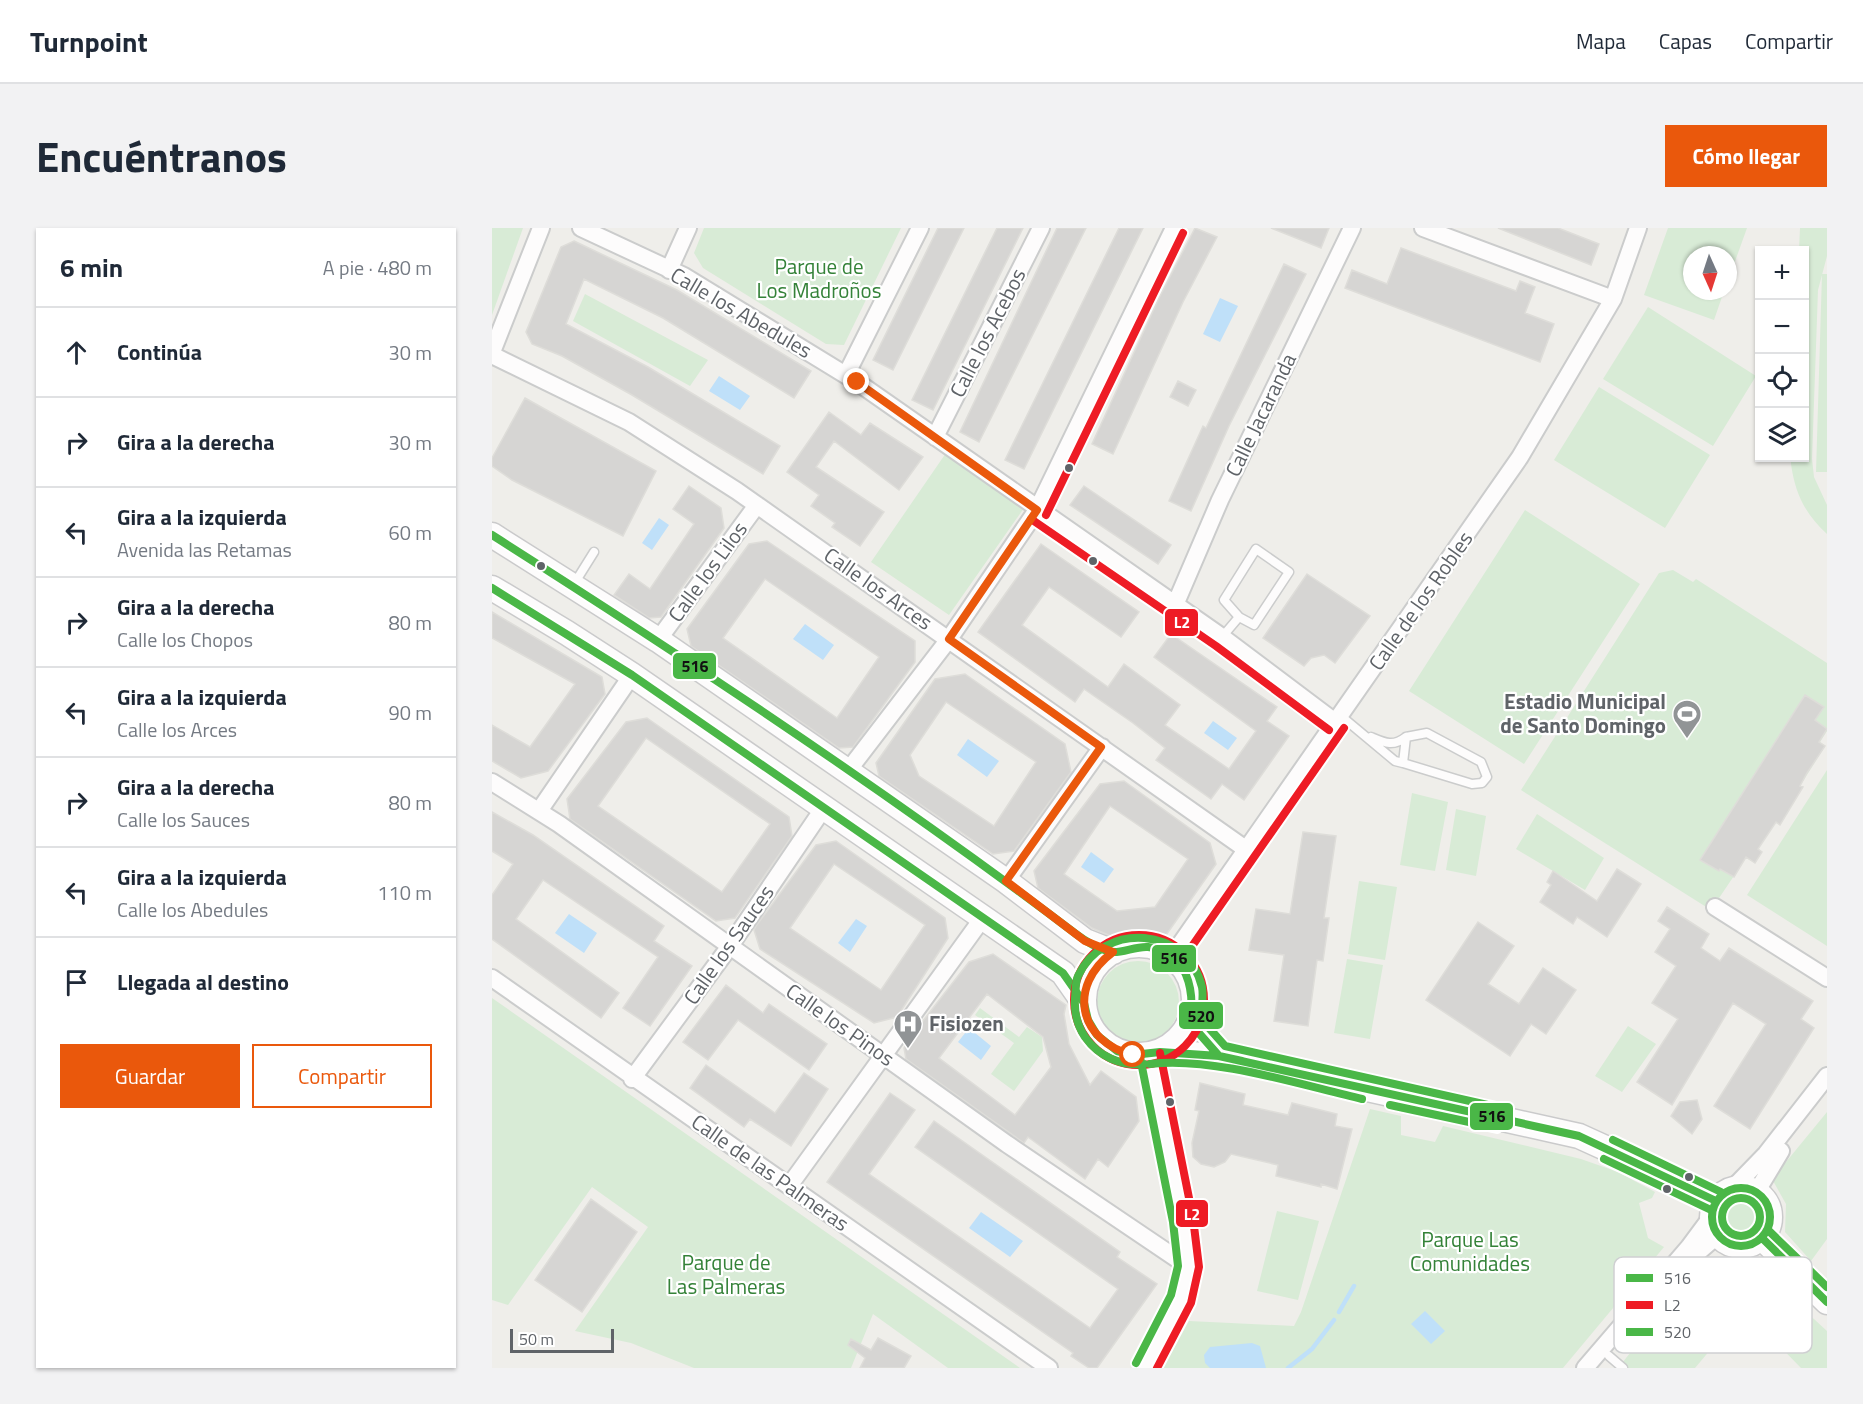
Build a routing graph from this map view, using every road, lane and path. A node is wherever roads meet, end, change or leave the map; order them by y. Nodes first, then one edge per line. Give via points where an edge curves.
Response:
1 (541, 228) edge
2 (580, 228) edge
3 (688, 228) edge
4 (920, 228) edge
5 (1041, 228) edge
6 (1174, 228) edge
7 (1352, 228) edge
8 (1423, 228) edge
9 (1638, 228) edge
10 (669, 270) junction
11 (1613, 299) junction
12 (492, 353) edge
13 (846, 375) junction
14 (935, 437) junction
15 (757, 504) junction
16 (1037, 510) junction
17 (492, 535) edge
18 (594, 552) dead end
19 (572, 587) junction
20 (492, 588) edge
21 (1176, 605) junction
22 (1239, 616) junction
23 (1222, 637) junction
24 (949, 639) junction
25 (658, 640) junction
26 (632, 675) junction
27 (1338, 719) junction
28 (1362, 734) junction
29 (1406, 737) junction
30 (1101, 747) junction
31 (1403, 763) junction
32 (847, 772) junction
33 (492, 782) edge
34 (823, 809) junction
35 (539, 811) junction
36 (1247, 850) junction
37 (1006, 881) junction
38 (1715, 907) dead end
39 (982, 919) junction
40 (730, 946) junction
41 (1113, 952) junction
42 (1172, 956) junction
43 (492, 978) edge
44 (1827, 978) edge
45 (1084, 1003) junction
46 (1190, 1023) junction
47 (1155, 1053) junction
48 (884, 1055) junction
49 (1219, 1056) junction
50 (1827, 1076) edge
51 (632, 1079) junction
52 (1827, 1094) edge
53 (789, 1186) junction
54 (1756, 1191) junction
55 (1720, 1210) junction
56 (1762, 1238) junction
57 (1680, 1257) edge
58 (1692, 1257) edge
59 (1781, 1257) edge
60 (1189, 1267) junction
61 (1812, 1287) edge
62 (1827, 1302) edge
63 (1614, 1334) edge
64 (1614, 1350) edge
65 (1604, 1362) edge
66 (1048, 1368) edge
67 (1144, 1368) edge
68 (1585, 1368) edge
69 (1623, 1368) edge

1 - 12 street
2 - 10 street, Calle los Abedules
3 - 10 street
4 - 13 street
5 - 14 street, Calle los Acebos
6 - 16 street
7 - 21 street, Calle Jacaranda via 1220,500
8 - 11 street
9 - 11 street, Calle de los Robles
10 - 13 street, Calle los Abedules
11 - 27 street, Calle de los Robles via 1501,487
12 - 15 street, Calle los Arces via 629,423
13 - 14 street, Calle los Abedules
14 - 16 street, Calle los Abedules
15 - 24 street, Calle los Arces
15 - 25 street, Calle los Lilos
16 - 21 street, Calle los Abedules
16 - 24 street
17 - 19 street
18 - 19 lane
19 - 25 street
20 - 26 street
21 - 23 street, Calle los Abedules
22 - 22 lane via 1254,625 1289,572 1256,549 1224,600
22 - 23 lane
23 - 27 street, Calle los Abedules
24 - 30 street, Calle los Arces
24 - 32 street
25 - 32 street
26 - 34 street
26 - 35 street
27 - 28 lane
27 - 36 street, Calle de los Robles
28 - 29 lane via 1387,744 1397,744
28 - 31 lane
29 - 31 lane
29 - 31 lane via 1427,733 1481,762 1487,777 1482,783 1472,784
30 - 36 street, Calle los Arces
30 - 37 street
32 - 37 street
33 - 35 street, Calle los Pinos
34 - 39 street
34 - 40 street, Calle los Sauces
35 - 40 street, Calle los Pinos
36 - 42 street, Calle de los Robles
37 - 41 street via 1085,941
38 - 44 street
39 - 45 street via 1064,973
39 - 48 street
40 - 48 street, Calle los Pinos
40 - 51 street, Calle los Sauces
41 - 42 street via 1143,945
41 - 45 street via 1091,973
42 - 46 street via 1185,969 1193,986 1195,1005
43 - 51 street, Calle de las Palmeras
45 - 47 street via 1092,1028 1103,1042 1133,1055
46 - 47 street via 1183,1035
46 - 49 street
47 - 49 street
47 - 60 street
48 - 53 street
48 - 60 street, Calle los Pinos
49 - 55 street via 1579,1136 1678,1181
50 - 55 street
51 - 53 street, Calle de las Palmeras
52 - 54 street via 1773,1160
53 - 66 street, Calle de las Palmeras
54 - 55 street via 1741,1187
54 - 56 street via 1764,1197 1771,1213 1768,1231
55 - 56 street via 1735,1245 1745,1246
55 - 57 street
55 - 58 street
56 - 59 street
60 - 67 street via 1181,1299
61 - 62 street
63 - 68 street
64 - 65 street
65 - 69 lane

